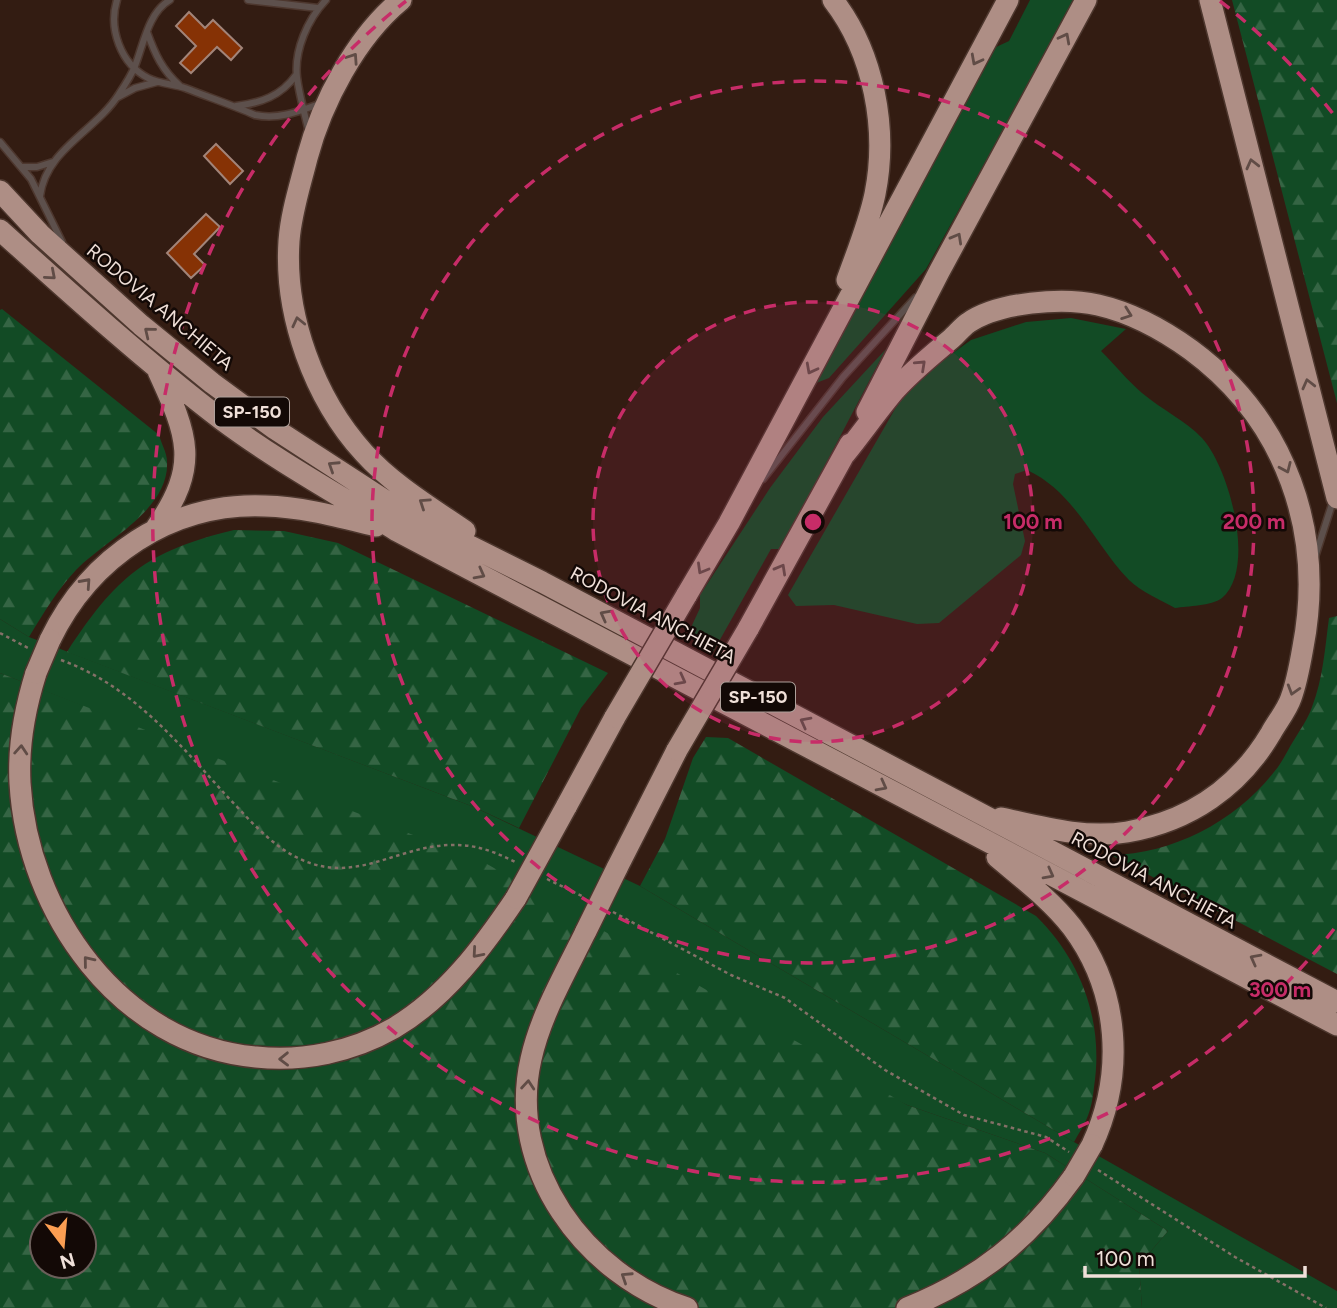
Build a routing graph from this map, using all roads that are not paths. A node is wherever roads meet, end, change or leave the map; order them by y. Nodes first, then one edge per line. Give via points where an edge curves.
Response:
1 (117, 0) edge
2 (170, 0) edge
3 (248, 0) edge
4 (326, 0) edge
5 (401, 0) edge
6 (833, 0) edge
7 (1008, 0) edge
8 (1086, 0) edge
9 (1210, 0) edge
10 (318, 8) junction
11 (147, 32) junction
12 (134, 69) junction
13 (296, 75) junction
14 (157, 82) junction
15 (180, 86) junction
16 (117, 98) junction
17 (326, 101) junction
18 (234, 106) junction
19 (304, 109) junction
20 (0, 142) edge
21 (311, 144) junction
22 (53, 162) junction
23 (23, 167) junction
24 (0, 191) edge
25 (40, 196) junction
26 (0, 230) edge
27 (75, 265) junction
28 (939, 272) junction
29 (825, 344) junction
30 (155, 365) junction
31 (845, 454) junction
32 (1336, 495) edge
33 (729, 523) junction
34 (156, 528) junction
35 (397, 531) junction
36 (1311, 571) junction
37 (542, 582) junction
38 (970, 821) junction
39 (1337, 1002) edge
40 (1337, 1026) edge
41 (687, 1308) edge
42 (907, 1308) edge

1 - 12 lane via 115,29
2 - 11 lane via 154,14
3 - 10 lane
4 - 10 lane
17 -> 5 highway via 353,57
6 - 29 highway via 866,62 881,160 875,196
7 -> 29 highway
28 -> 8 highway
32 -> 9 highway
10 - 13 lane via 303,38
11 - 12 lane
11 - 15 lane via 157,59
12 - 14 lane
12 - 16 lane
13 - 18 lane via 274,96
13 - 19 lane
14 - 15 lane
14 - 16 lane
15 - 18 lane
16 - 22 lane
17 - 19 lane
17 - 21 highway
18 - 19 lane via 268,118
19 - 21 lane
20 - 23 lane
37 -> 21 highway via 390,477 363,452 324,396 301,335 290,275 293,209
22 - 23 lane
22 - 25 lane
23 - 25 lane
24 - 27 highway, RODOVIA ANCHIETA / SP-150
25 - 27 lane
26 -> 30 highway, RODOVIA ANCHIETA / SP-150
37 -> 27 highway, RODOVIA ANCHIETA / SP-150 via 405,514 275,429 141,325
28 - 31 highway
28 - 33 lane via 843,377
29 -> 33 highway
30 - 34 highway via 177,412 186,452 176,495
30 - 35 highway, RODOVIA ANCHIETA / SP-150 via 224,421
31 -> 36 highway via 896,389 968,322 1050,300 1110,307 1158,327 1207,362 1242,396 1290,476
41 -> 31 highway, bridge via 650,1292 610,1266 569,1225 552,1199 533,1152 526,1088 531,1060 547,1011 677,750
32 - 36 lane
33 -> 34 highway, bridge via 487,942 462,971 395,1027 344,1050 293,1059 240,1056 184,1039 144,1016 109,986 67,934 42,885 26,832 20,782 24,720 45,649 86,582 118,552
34 - 35 highway via 219,509 263,506 297,508
35 -> 38 highway, RODOVIA ANCHIETA / SP-150
36 -> 38 highway via 1309,618 1291,700 1256,758 1232,784 1199,807 1126,832
38 -> 37 highway, RODOVIA ANCHIETA / SP-150
39 -> 38 highway, RODOVIA ANCHIETA / SP-150
38 -> 40 highway, RODOVIA ANCHIETA / SP-150
38 - 42 highway via 1059,912 1087,950 1112,1025 1110,1097 1084,1161 1038,1223 967,1280

